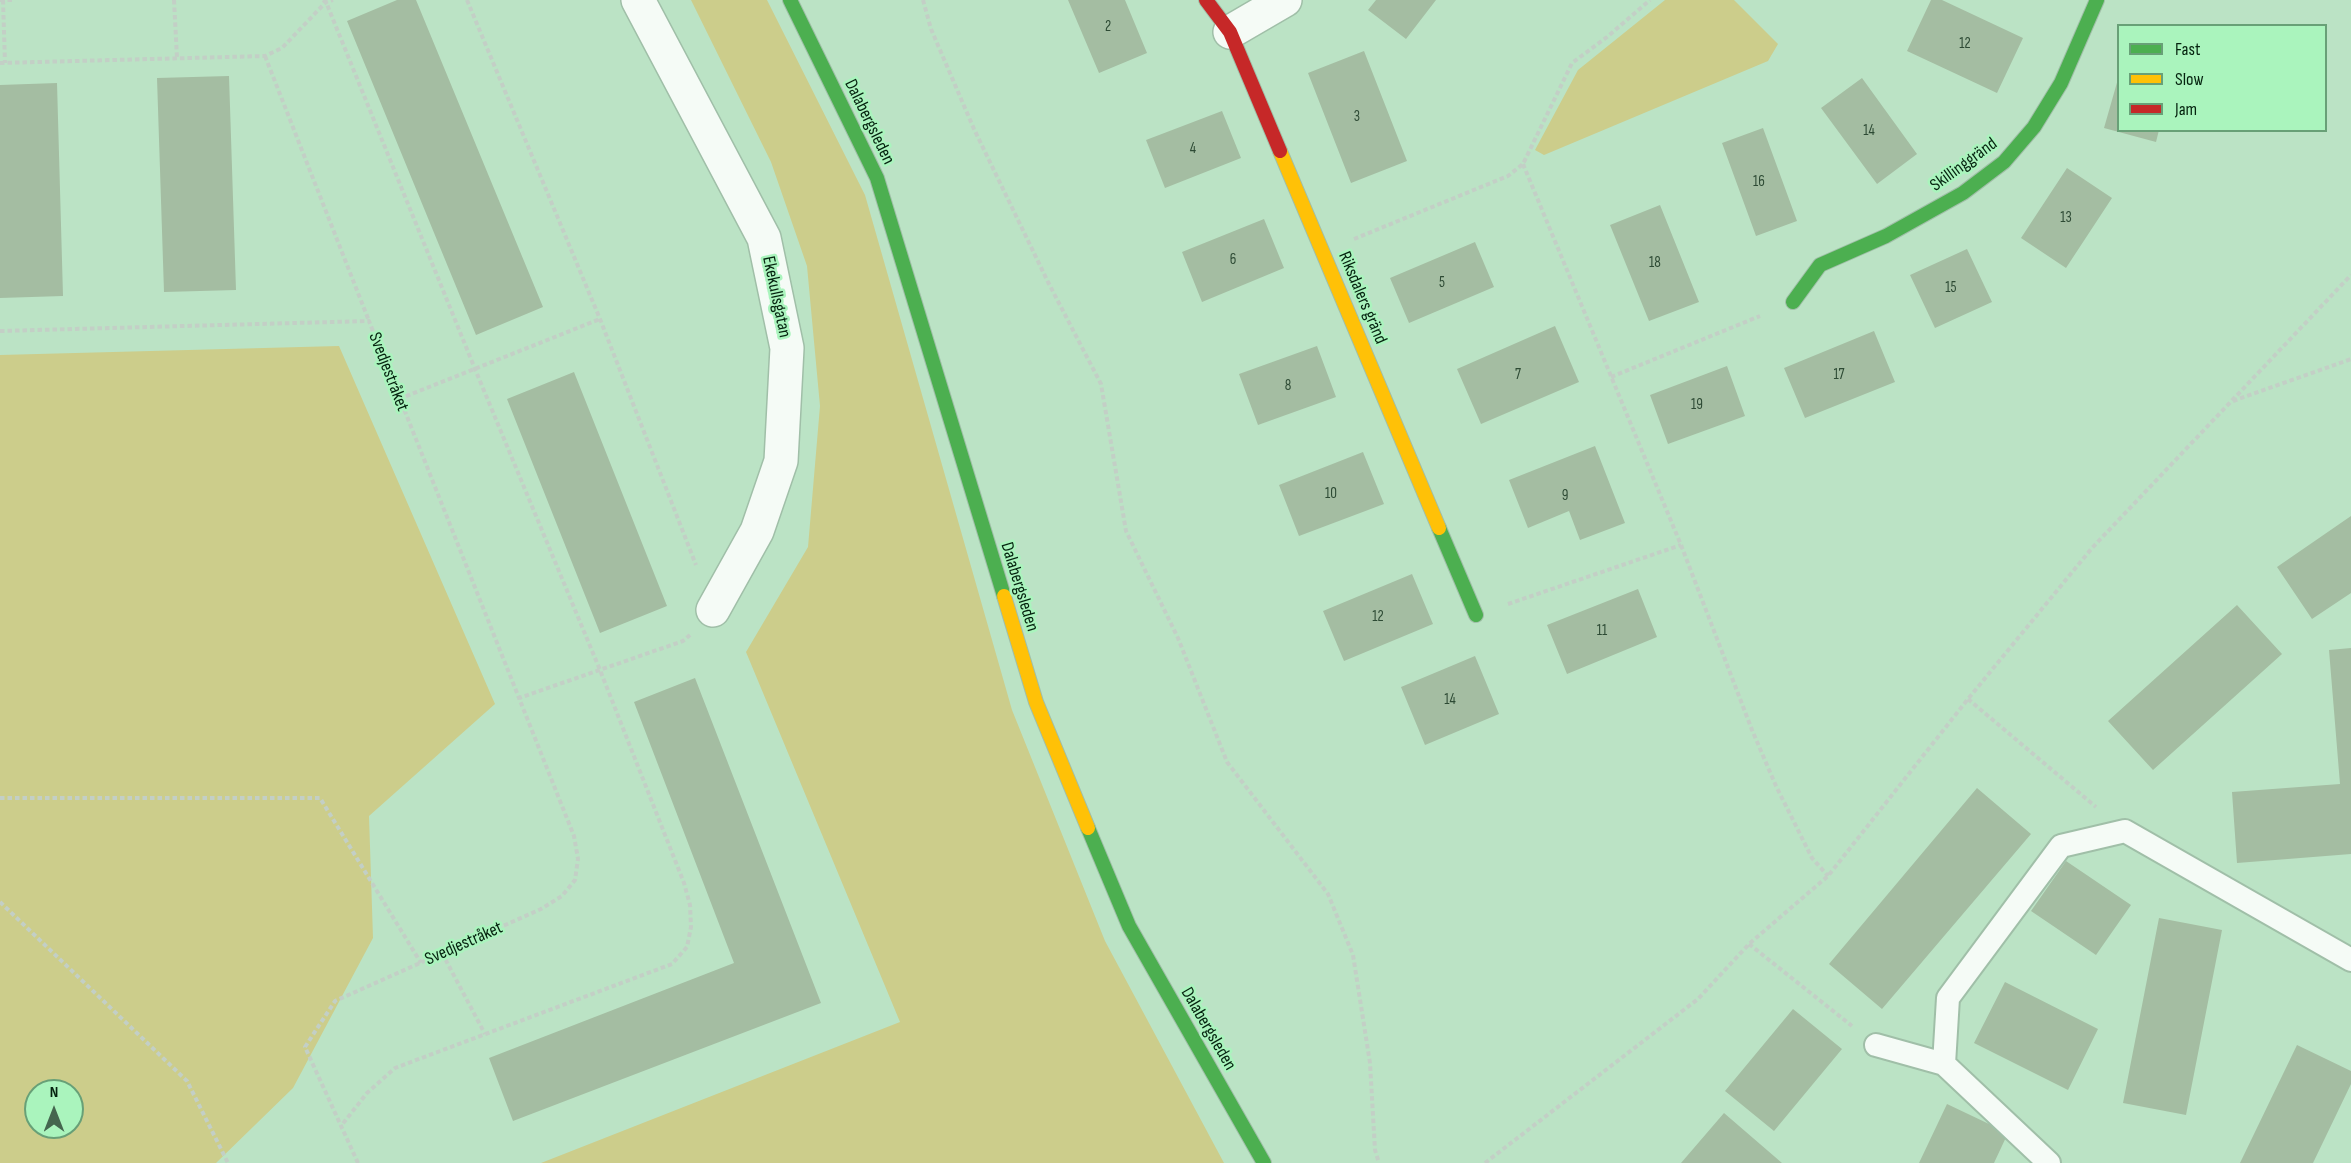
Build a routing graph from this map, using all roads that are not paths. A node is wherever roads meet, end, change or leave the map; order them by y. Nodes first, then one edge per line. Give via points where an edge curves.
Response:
1 (638, 0) edge
2 (790, 0) edge
3 (1206, 0) edge
4 (1285, 0) edge
5 (2097, 0) edge
6 (1230, 32) junction
7 (1793, 302) road end
8 (714, 610) road end
9 (1476, 615) road end
10 (2351, 960) edge
11 (1876, 1045) road end
12 (1944, 1064) junction
13 (1264, 1163) edge
14 (2049, 1163) edge

1 - 8 street, Ekekullsgatan via 764,238 787,348 782,461 757,531
2 - 13 street, Dalabergsleden via 877,178 1036,702 1129,926
3 - 6 street, Riksdalers gränd
4 - 6 street
5 - 7 street, Skillinggränd via 2061,83 2034,127 2004,162 1963,193 1886,236 1820,265
6 - 9 street, Riksdalers gränd
10 - 12 lane via 2125,831 2061,846 1948,998
11 - 12 lane
12 - 14 lane

